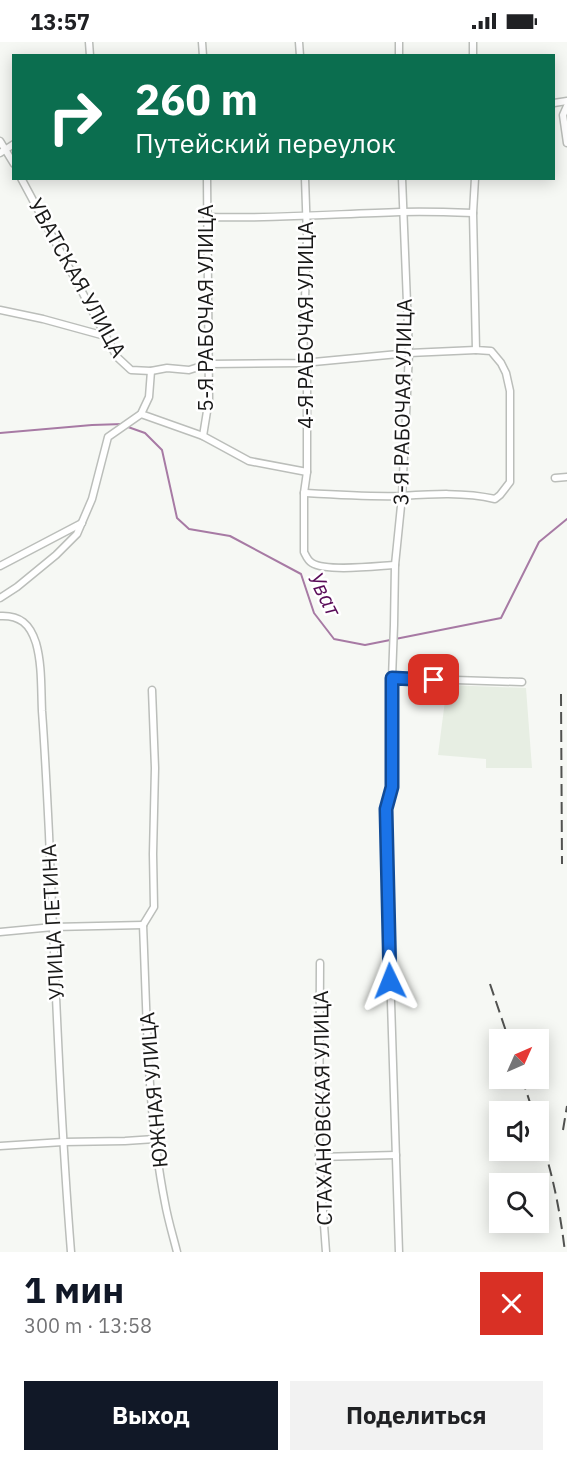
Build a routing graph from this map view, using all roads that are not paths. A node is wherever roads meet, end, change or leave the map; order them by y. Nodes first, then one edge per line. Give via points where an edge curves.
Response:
1 (567, 106) edge
2 (0, 141) edge
3 (567, 143) edge
4 (3, 151) edge
5 (22, 180) edge
6 (207, 180) edge
7 (304, 180) edge
8 (402, 180) edge
9 (475, 180) edge
10 (402, 212) junction
11 (473, 213) junction
12 (207, 217) junction
13 (306, 217) junction
14 (0, 310) edge
15 (105, 336) junction
16 (476, 350) junction
17 (409, 353) junction
18 (303, 363) junction
19 (208, 364) junction
20 (151, 372) junction
21 (141, 414) junction
22 (203, 436) junction
23 (307, 472) junction
24 (567, 477) edge
25 (555, 478) dead end
26 (304, 493) junction
27 (402, 496) junction
28 (82, 523) junction
29 (394, 565) junction
30 (0, 566) edge
31 (0, 598) edge
32 (0, 616) edge
33 (392, 678) junction
34 (522, 682) dead end
35 (152, 690) dead end
36 (143, 926) junction
37 (53, 927) junction
38 (0, 932) edge
39 (320, 963) dead end
40 (155, 1139) junction
41 (63, 1142) junction
42 (0, 1146) edge
43 (396, 1155) junction
44 (319, 1157) junction
45 (71, 1252) edge
46 (177, 1252) edge
47 (326, 1252) edge
48 (399, 1252) edge

1 - 3 street via 563,115
2 - 4 street
5 - 15 street, УВАТСКАЯ УЛИЦА
6 - 12 street, 5-Я РАБОЧАЯ УЛИЦА
7 - 13 street, 4-Я РАБОЧАЯ УЛИЦА
8 - 10 street, 3-Я РАБОЧАЯ УЛИЦА
9 - 11 street
10 - 11 street
10 - 13 street
10 - 17 street, 3-Я РАБОЧАЯ УЛИЦА
11 - 16 street
12 - 13 street
12 - 19 street, 5-Я РАБОЧАЯ УЛИЦА
13 - 18 street, 4-Я РАБОЧАЯ УЛИЦА
14 - 15 street
15 - 20 street, УВАТСКАЯ УЛИЦА via 117,357 131,370
16 - 17 street, УВАТСКАЯ УЛИЦА
16 - 27 street via 491,351 506,373 510,391 510,482 495,499 431,493
17 - 18 street, УВАТСКАЯ УЛИЦА
17 - 27 street, 3-Я РАБОЧАЯ УЛИЦА
18 - 19 street, УВАТСКАЯ УЛИЦА
18 - 23 street, 4-Я РАБОЧАЯ УЛИЦА via 307,368
19 - 20 street, УВАТСКАЯ УЛИЦА via 189,370 167,368
19 - 22 street, 5-Я РАБОЧАЯ УЛИЦА
20 - 21 street via 149,397
21 - 22 street
21 - 28 street via 108,438
22 - 23 street via 249,461
23 - 26 street, 4-Я РАБОЧАЯ УЛИЦА
24 - 25 street
26 - 27 street
26 - 29 street, 4-Я РАБОЧАЯ УЛИЦА via 304,552 312,563 355,568
27 - 29 street, 3-Я РАБОЧАЯ УЛИЦА
28 - 30 street
28 - 31 street via 77,534 56,555
29 - 33 street, 3-Я РАБОЧАЯ УЛИЦА
32 - 37 street, УЛИЦА ПЕТИНА via 19,618 32,631 39,659
33 - 34 street
33 - 43 street, 3-Я РАБОЧАЯ УЛИЦА via 392,787 386,809
35 - 36 street via 154,906
36 - 37 street
36 - 40 street, ЮЖНАЯ УЛИЦА
37 - 38 street
37 - 41 street, УЛИЦА ПЕТИНА
39 - 44 street, СТАХАНОВСКАЯ УЛИЦА
40 - 41 street
40 - 46 street, ЮЖНАЯ УЛИЦА
41 - 42 street
41 - 45 street, УЛИЦА ПЕТИНА
43 - 44 street
43 - 48 street, 3-Я РАБОЧАЯ УЛИЦА
44 - 47 street, СТАХАНОВСКАЯ УЛИЦА

